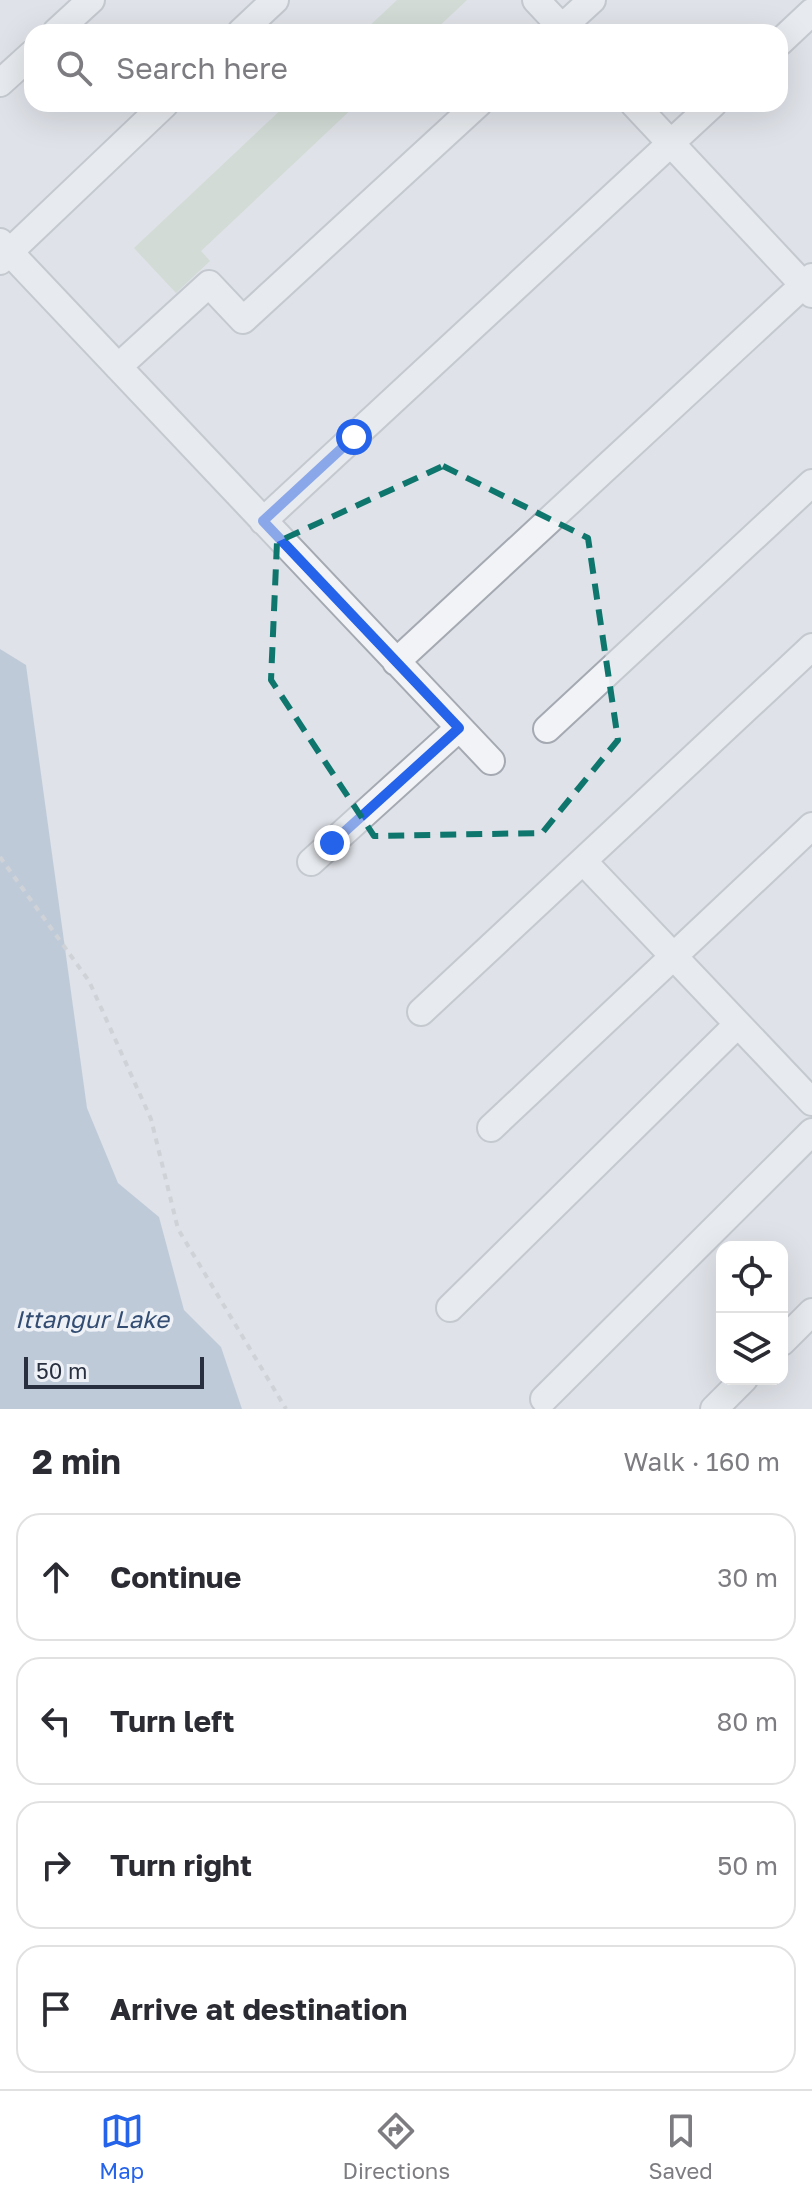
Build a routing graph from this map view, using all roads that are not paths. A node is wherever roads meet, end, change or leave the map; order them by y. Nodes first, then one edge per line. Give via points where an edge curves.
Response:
1 (91, 0) edge
2 (275, 0) edge
3 (536, 0) edge
4 (592, 0) edge
5 (812, 12) edge
6 (65, 24) edge
7 (250, 24) edge
8 (557, 24) edge
9 (568, 24) edge
10 (788, 34) edge
11 (24, 61) edge
12 (0, 83) edge
13 (156, 112) edge
14 (469, 112) edge
15 (642, 112) edge
16 (704, 112) edge
17 (671, 143) junction
18 (3, 252) edge
19 (809, 285) edge
20 (118, 367) junction
21 (812, 483) edge
22 (263, 521) junction
23 (812, 647) edge
24 (396, 662) junction
25 (459, 728) junction
26 (547, 729) dead end
27 (491, 761) dead end
28 (812, 826) edge
29 (583, 861) junction
30 (311, 862) dead end
31 (673, 957) junction
32 (421, 1012) dead end
33 (737, 1025) junction
34 (812, 1102) edge
35 (491, 1128) dead end
36 (812, 1132) edge
37 (450, 1308) dead end
38 (812, 1312) edge
39 (788, 1336) edge
40 (738, 1385) edge
41 (544, 1399) dead end
42 (714, 1409) edge

1 - 6 street
2 - 7 street
3 - 8 street
4 - 9 street
5 - 10 street
11 - 12 street
13 - 18 street
14 - 20 street via 243,320 209,284
15 - 17 street
16 - 17 street
17 - 19 street
17 - 22 street
18 - 20 street
19 - 24 street
20 - 22 street
21 - 26 street
22 - 24 street
23 - 29 street
24 - 25 street
25 - 27 street
25 - 30 street
28 - 31 street
29 - 31 street
29 - 32 street
31 - 33 street
31 - 35 street
33 - 34 street
33 - 37 street
36 - 41 street
38 - 39 street
40 - 42 street

